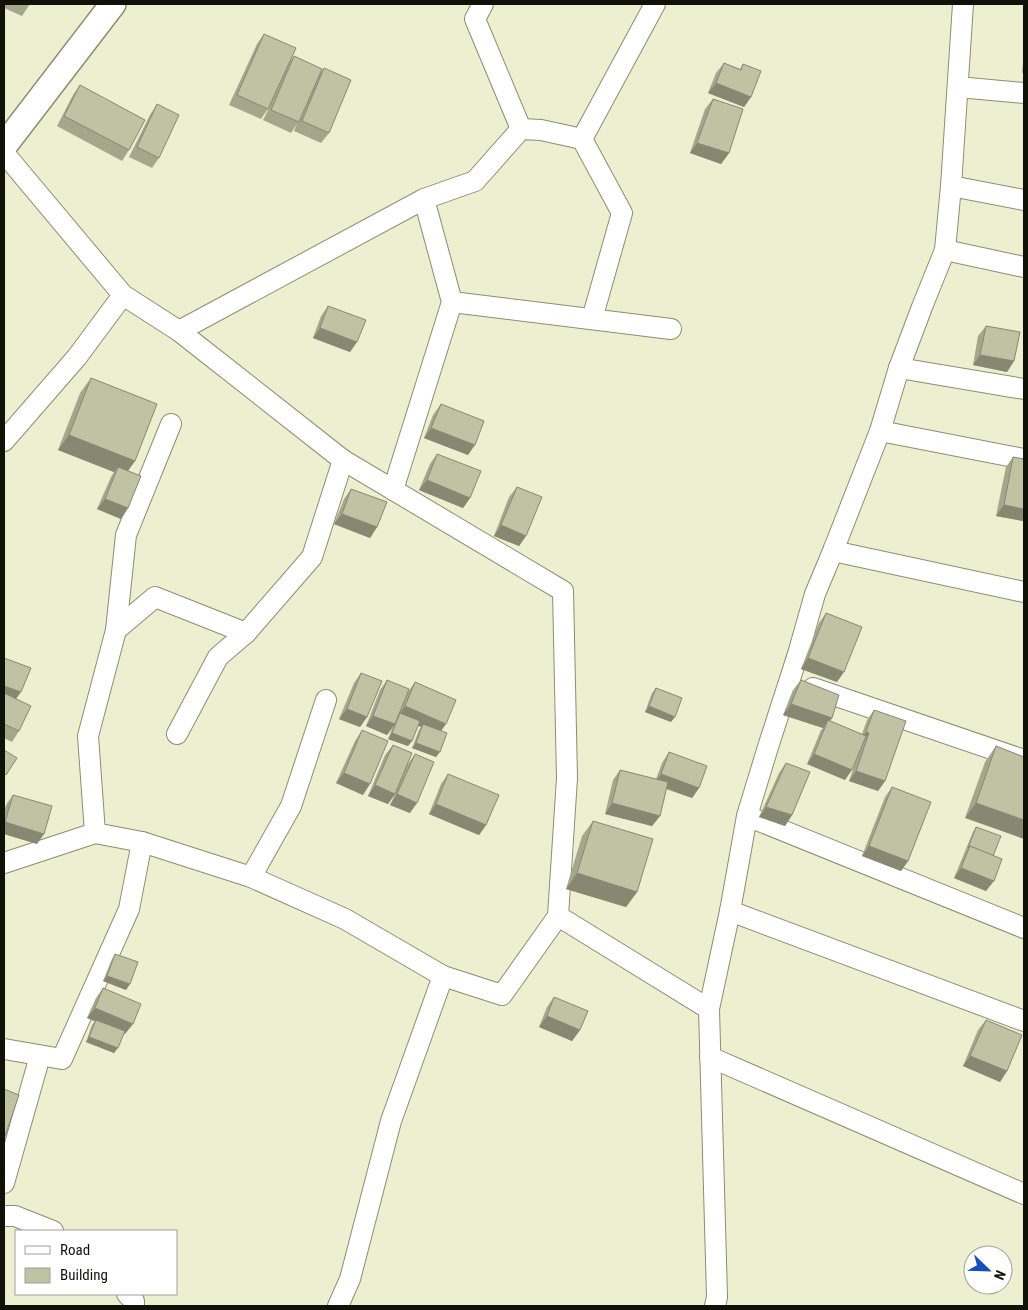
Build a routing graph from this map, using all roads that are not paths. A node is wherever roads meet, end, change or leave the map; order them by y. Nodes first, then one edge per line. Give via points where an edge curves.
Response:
1 (113, 4) edge
2 (483, 4) edge
3 (655, 4) edge
4 (963, 4) edge
5 (958, 87) junction
6 (1024, 93) edge
7 (521, 129) junction
8 (582, 139) junction
9 (4, 146) edge
10 (4, 153) edge
11 (951, 186) junction
12 (424, 199) junction
13 (1024, 200) edge
14 (945, 250) junction
15 (1024, 267) edge
16 (123, 295) junction
17 (452, 302) junction
18 (592, 319) junction
19 (671, 329) dead end
20 (179, 330) junction
21 (899, 368) junction
22 (1024, 389) edge
23 (171, 424) dead end
24 (880, 431) junction
25 (4, 441) edge
26 (1024, 458) edge
27 (343, 460) junction
28 (393, 490) junction
29 (833, 552) junction
30 (1024, 592) edge
31 (116, 630) junction
32 (246, 633) junction
33 (790, 680) junction
34 (326, 700) dead end
35 (177, 734) dead end
36 (1024, 760) edge
37 (747, 816) junction
38 (95, 833) junction
39 (142, 842) junction
40 (4, 864) edge
41 (251, 877) junction
42 (730, 911) junction
43 (558, 916) junction
44 (1024, 928) edge
45 (443, 976) junction
46 (709, 1009) junction
47 (1024, 1021) edge
48 (4, 1049) edge
49 (40, 1056) junction
50 (710, 1057) junction
51 (4, 1183) edge
52 (1024, 1194) edge
53 (4, 1216) edge
54 (50, 1230) edge
55 (128, 1295) edge
56 (134, 1306) edge
57 (338, 1306) edge
58 (715, 1306) edge

1 - 9 street
2 - 7 street via 476,19
3 - 8 street
4 - 5 street
5 - 6 street
5 - 11 street
7 - 8 street
7 - 12 street via 475,181
8 - 18 street via 622,213
10 - 16 street
11 - 13 street
11 - 14 street
12 - 17 street
12 - 20 street
14 - 15 street
14 - 21 street
16 - 20 street
16 - 25 street via 77,357
17 - 18 street
17 - 28 street
18 - 19 street
20 - 27 street
21 - 22 street
21 - 24 street
23 - 31 street via 126,535
24 - 26 street
24 - 29 street
27 - 28 street
27 - 32 street via 312,557
28 - 43 street via 563,591 567,778
29 - 30 street
29 - 33 street via 815,594
31 - 32 street via 155,597
31 - 38 street via 88,736
32 - 35 street via 218,657
33 - 36 street
33 - 37 street
34 - 41 street via 291,806
37 - 42 street
37 - 44 street
38 - 39 street
38 - 40 street
39 - 41 street
39 - 49 street via 129,909 62,1059
41 - 45 street via 345,919
42 - 46 street
42 - 47 street
43 - 45 street via 502,995
43 - 46 street
45 - 57 street via 391,1121 350,1279
46 - 50 street
48 - 49 street
49 - 51 street
50 - 52 street
50 - 58 street
53 - 54 street via 15,1216
55 - 56 street

